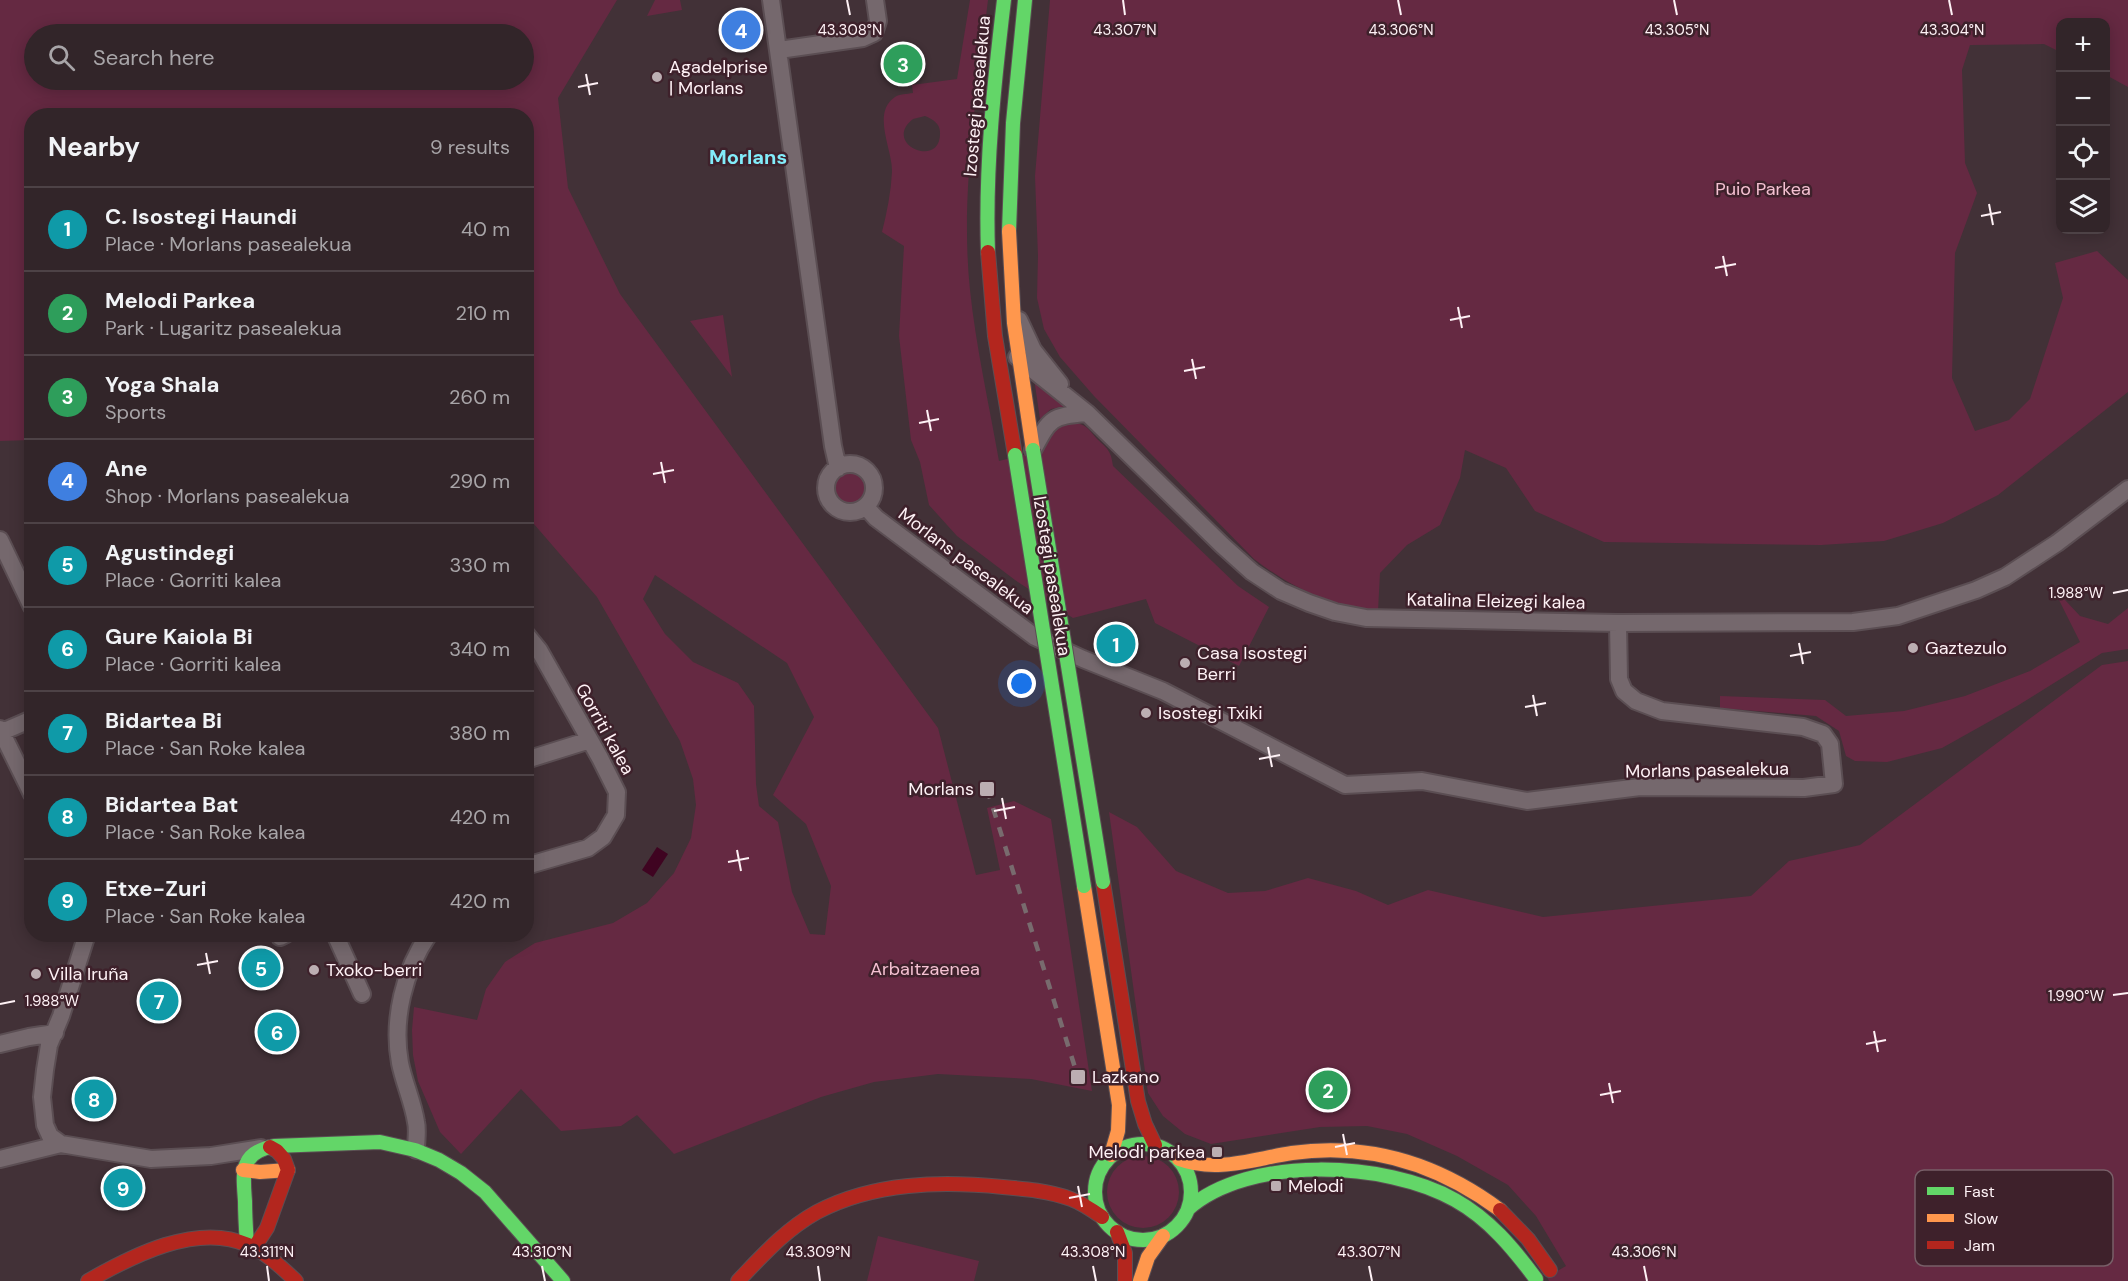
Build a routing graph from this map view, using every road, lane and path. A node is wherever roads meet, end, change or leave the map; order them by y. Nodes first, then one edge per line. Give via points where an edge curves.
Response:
1 (771, 0) edge
2 (875, 0) edge
3 (1004, 0) edge
4 (1025, 0) edge
5 (778, 50) junction
6 (988, 267) junction
7 (1013, 308) junction
8 (1019, 361) junction
9 (1087, 413) junction
10 (1033, 450) junction
11 (838, 468) junction
12 (2128, 489) edge
13 (866, 507) junction
14 (0, 540) edge
15 (24, 590) edge
16 (1618, 623) junction
17 (534, 644) edge
18 (24, 722) edge
19 (1, 731) edge
20 (590, 740) junction
21 (534, 758) edge
22 (24, 778) edge
23 (534, 864) edge
24 (84, 942) edge
25 (339, 942) edge
26 (424, 942) edge
27 (362, 994) dead end
28 (55, 1033) junction
29 (0, 1044) edge
30 (61, 1144) junction
31 (327, 1145) junction
32 (1155, 1145) junction
33 (266, 1148) junction
34 (416, 1150) junction
35 (1111, 1155) junction
36 (211, 1156) junction
37 (0, 1159) edge
38 (1179, 1159) junction
39 (243, 1170) junction
40 (288, 1170) junction
41 (1097, 1176) junction
42 (1048, 1192) junction
43 (276, 1207) junction
44 (246, 1208) junction
45 (1188, 1209) junction
46 (1102, 1217) junction
47 (1117, 1232) junction
48 (1163, 1236) junction
49 (220, 1239) junction
50 (250, 1246) junction
51 (280, 1266) junction
52 (1550, 1270) dead end
53 (1536, 1279) dead end
54 (88, 1281) edge
55 (296, 1281) edge
56 (563, 1281) edge
57 (738, 1281) edge
58 (1125, 1281) edge
59 (1140, 1281) edge

1 - 5 street
2 - 5 street via 878,21 874,33
3 - 6 main road, Izostegi pasealekua via 986,184
4 - 7 main road, Izostegi pasealekua via 1010,152
5 - 11 street
6 - 8 street, Katalina Eleizegi kalea via 1006,342
6 - 35 main road, Izostegi pasealekua, bridge via 996,342 1119,1105 1118,1131
7 - 8 main road, Izostegi pasealekua
7 - 9 street via 1033,350
8 - 9 street, Katalina Eleizegi kalea
8 - 10 main road, Izostegi pasealekua
9 - 10 street via 1060,415 1046,425
9 - 16 street, Katalina Eleizegi kalea via 1252,572 1309,603 1366,618
10 - 32 main road, Izostegi pasealekua, bridge via 1138,1101
11 - 13 street via 852,464 868,472 874,494
11 - 13 street via 827,482 829,499 847,512
12 - 16 street, Katalina Eleizegi kalea via 2058,543 2005,577 1898,616 1853,622
13 - 16 street, Morlans pasealekua via 1024,630 1163,691 1345,785 1422,781 1527,801 1640,787 1803,788 1834,784 1830,744 1823,734 1803,727 1662,711 1636,701 1624,691 1619,680
14 - 15 street
17 - 20 street, Gorriti kalea
18 - 19 street
19 - 22 street
20 - 21 street
20 - 23 street, Gorriti kalea via 617,792 616,815 603,837 588,848
24 - 28 street
25 - 27 street
26 - 34 street via 404,986 398,1023 400,1062 417,1123
28 - 29 street
28 - 30 street via 49,1045 42,1097 45,1125 50,1136
30 - 36 street via 151,1159
30 - 37 street
31 - 33 main road
31 - 34 main road via 376,1142
31 - 40 main road
32 - 35 main road via 1132,1145
32 - 38 main road
33 - 36 street
33 - 39 main road via 252,1153
33 - 40 main road via 277,1151
34 - 56 main road via 481,1188
35 - 41 main road
36 - 39 street
38 - 45 main road via 1189,1178
38 - 52 main road via 1206,1167 1335,1150 1404,1159 1447,1175 1482,1197 1528,1238
39 - 40 main road
39 - 44 main road
40 - 43 main road
41 - 42 main road
41 - 46 main road via 1095,1197
42 - 46 main road via 1076,1201
42 - 57 main road via 927,1184 854,1196 799,1224
43 - 50 main road via 267,1228
43 - 51 main road via 275,1243
44 - 49 main road
44 - 50 main road
45 - 48 main road via 1178,1225
45 - 53 main road via 1216,1188 1265,1176 1336,1168 1378,1172 1420,1183 1472,1211 1502,1236
46 - 47 main road
47 - 48 main road via 1140,1240
47 - 58 main road via 1125,1253
48 - 59 main road via 1148,1257
49 - 50 main road
49 - 54 main road via 156,1246
50 - 51 main road
51 - 55 main road

